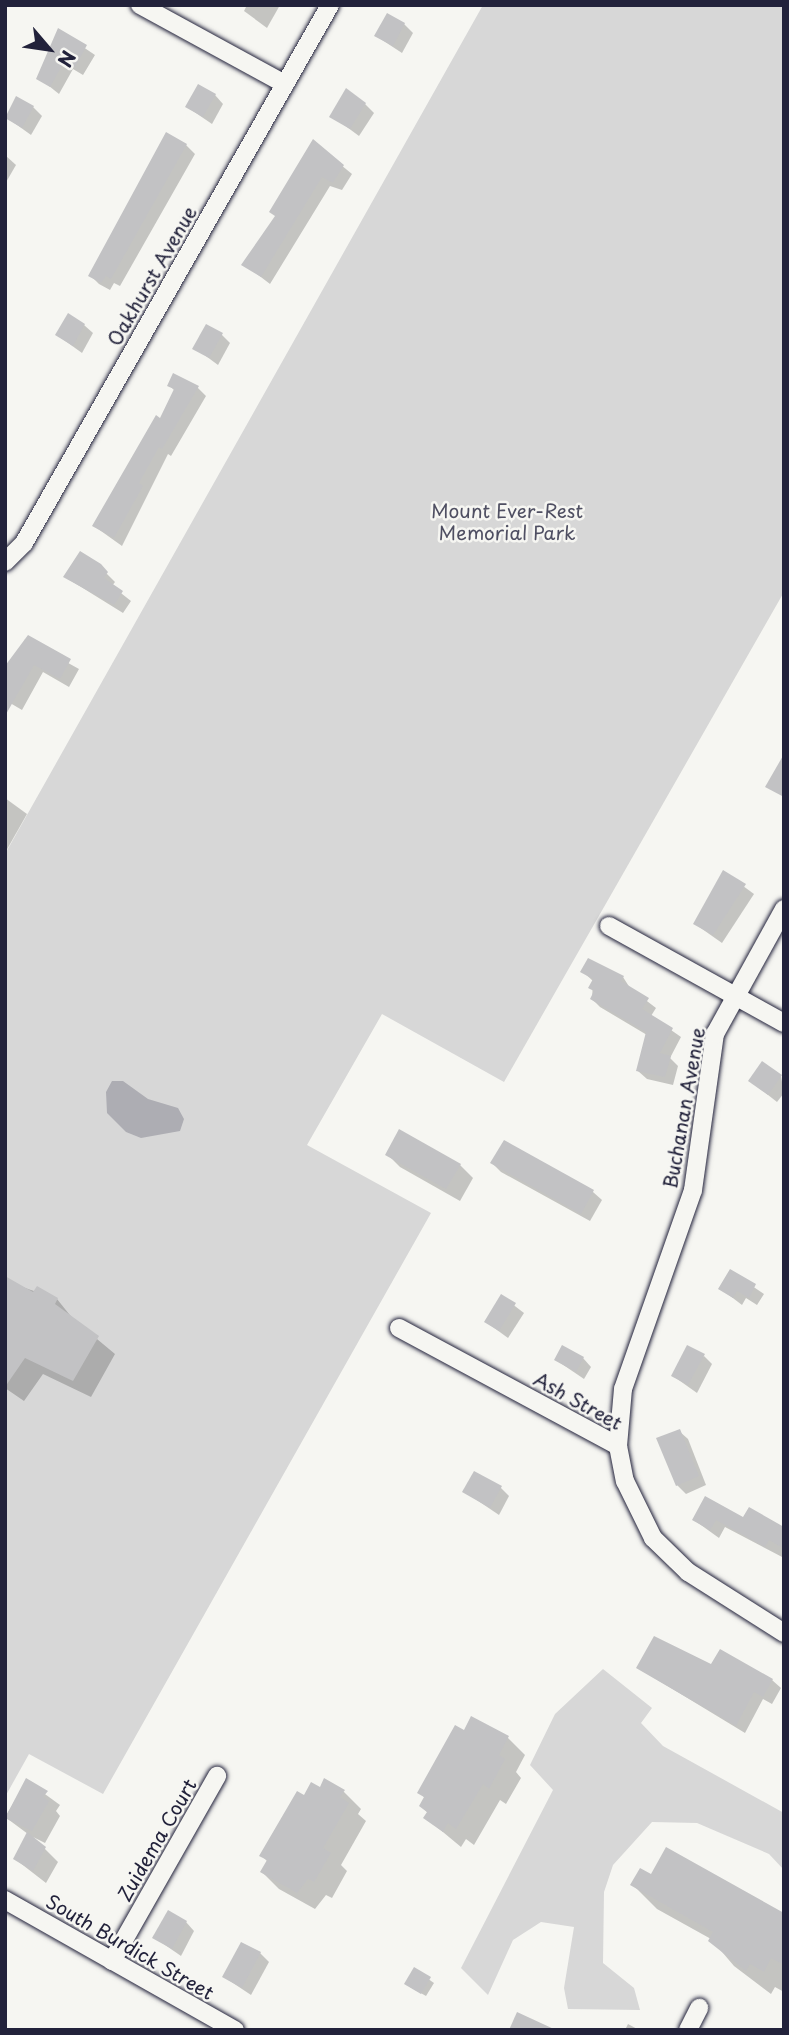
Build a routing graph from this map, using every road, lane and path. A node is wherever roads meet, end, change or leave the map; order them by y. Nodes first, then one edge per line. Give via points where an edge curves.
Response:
1 (140, 5) edge
2 (330, 5) edge
3 (285, 85) junction
4 (5, 562) edge
5 (784, 909) edge
6 (609, 926) dead end
7 (734, 995) junction
8 (784, 1023) edge
9 (399, 1328) dead end
10 (618, 1446) junction
11 (784, 1633) edge
12 (217, 1776) dead end
13 (5, 1900) edge
14 (112, 1961) junction
15 (699, 2008) dead end
16 (235, 2030) edge
17 (688, 2030) edge

1 - 3 street
2 - 3 street, Oakhurst Avenue
3 - 4 street, Oakhurst Avenue via 24,543
5 - 7 street, Buchanan Avenue
6 - 7 street
7 - 8 street
7 - 10 street, Buchanan Avenue via 715,1034 693,1190 623,1389
9 - 10 street, Ash Street
10 - 11 street, Ash Street via 625,1481 653,1538 688,1572
12 - 14 street, Zuidema Court
13 - 14 street, South Burdick Street
14 - 16 street, South Burdick Street
15 - 17 street

